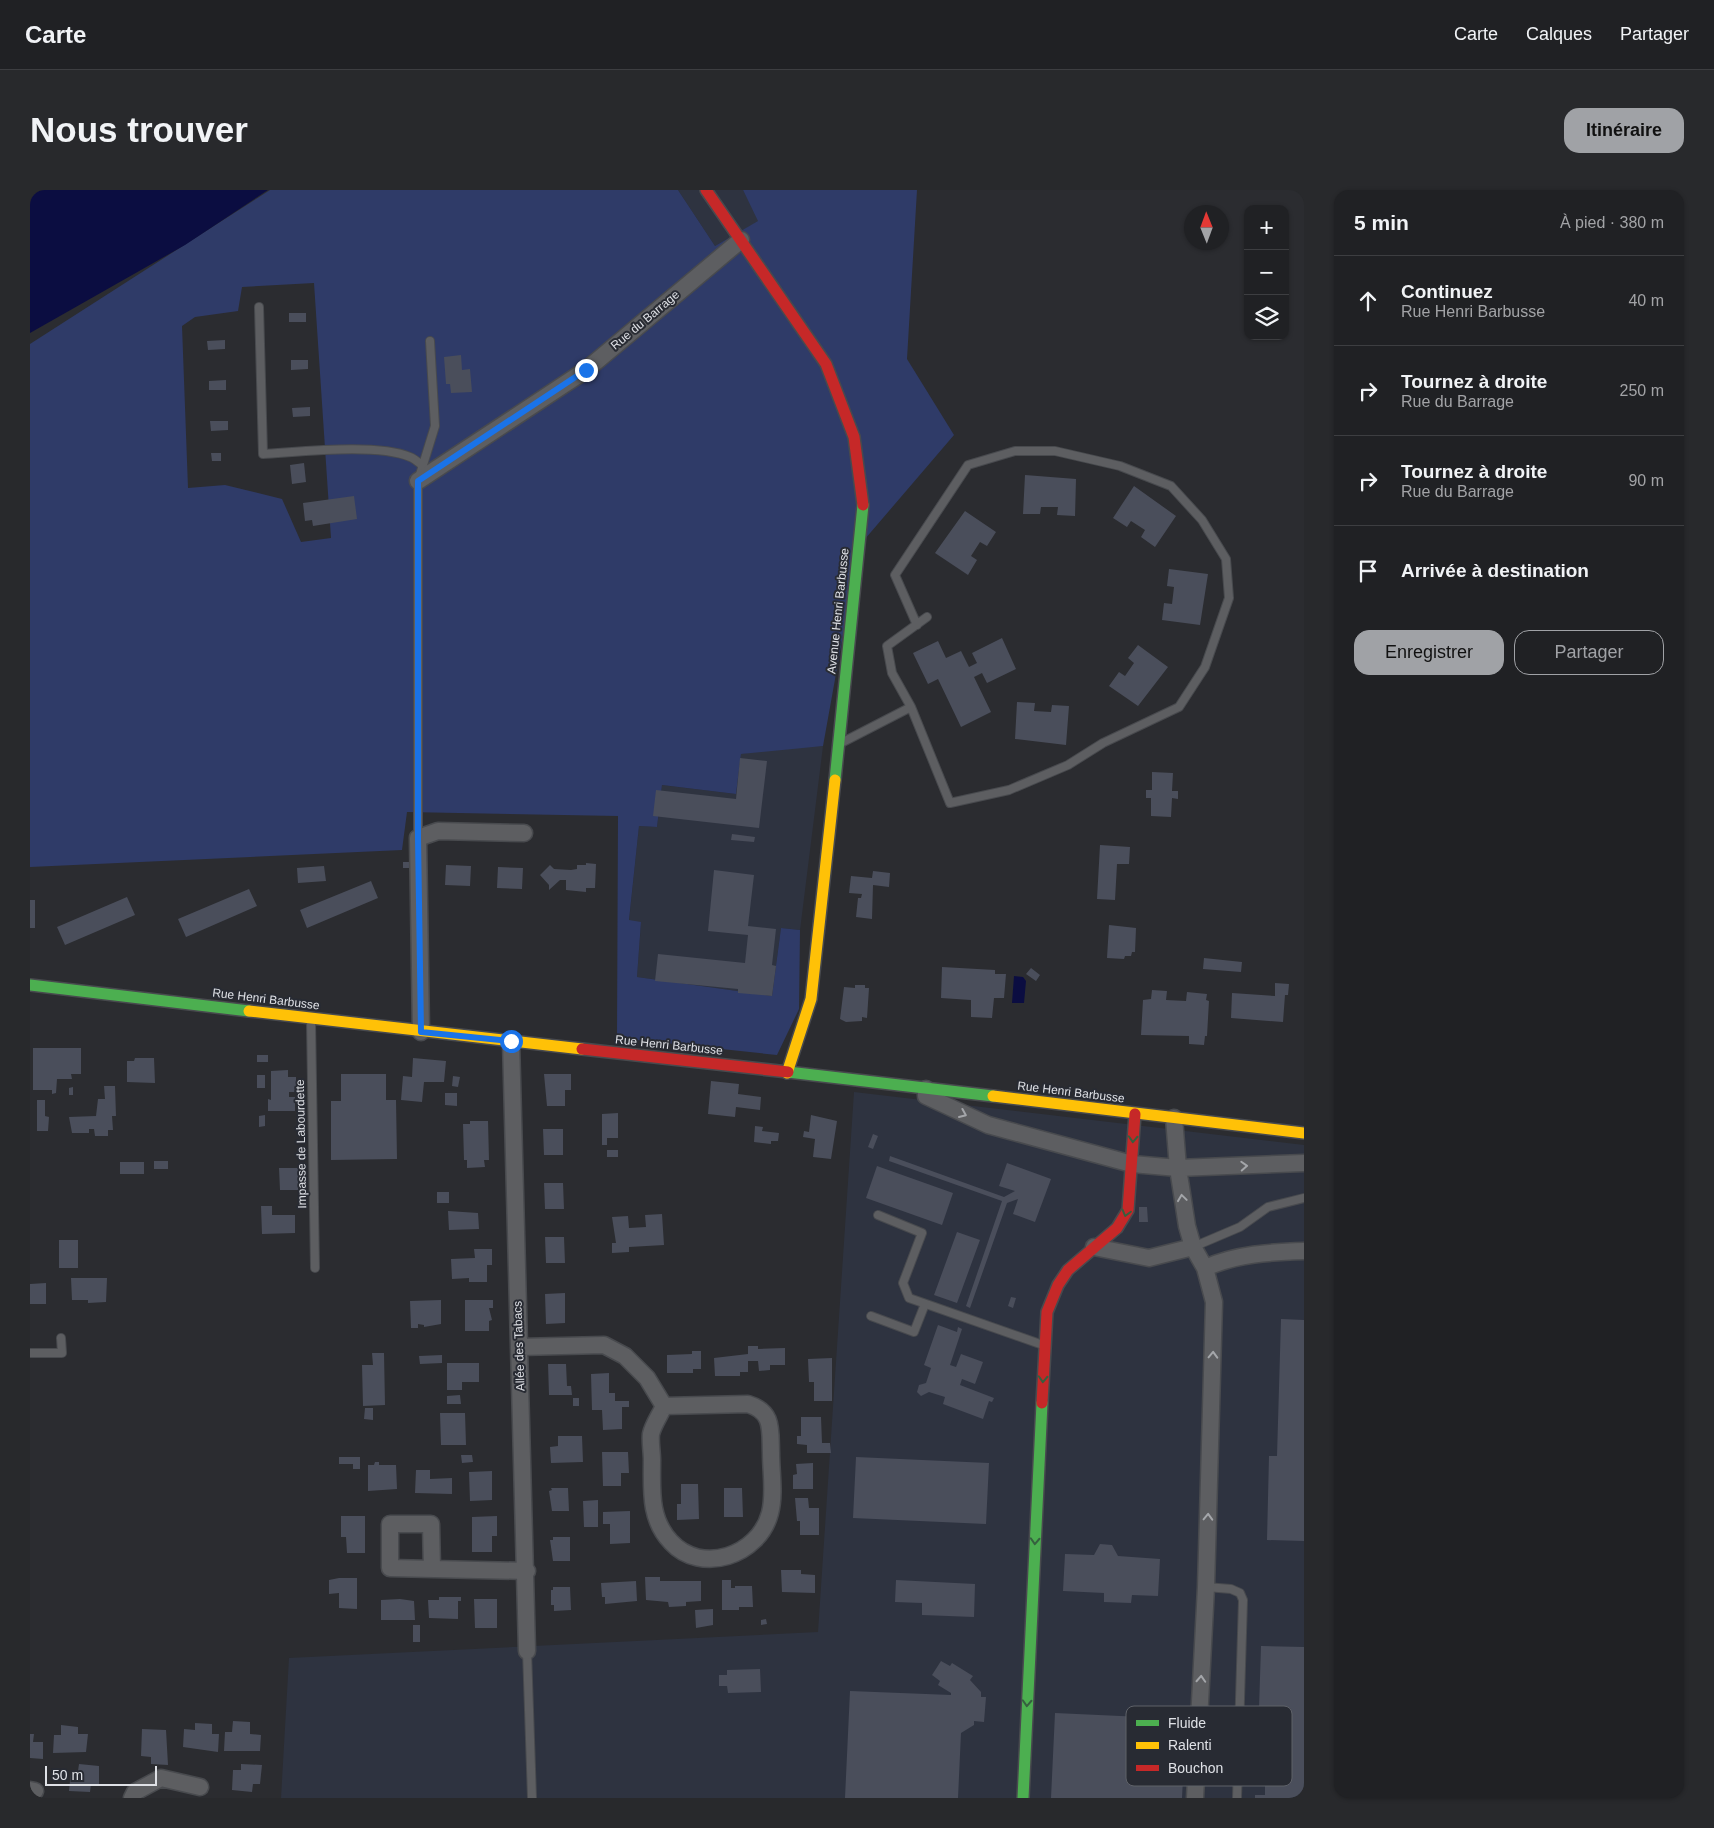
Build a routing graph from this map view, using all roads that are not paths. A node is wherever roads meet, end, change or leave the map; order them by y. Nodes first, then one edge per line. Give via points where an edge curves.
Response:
1 (706, 190) edge
2 (741, 240) junction
3 (259, 307) dead end
4 (430, 341) dead end
5 (420, 474) junction
6 (927, 618) dead end
7 (917, 625) junction
8 (911, 707) junction
9 (839, 744) junction
10 (524, 833) dead end
11 (418, 838) junction
12 (30, 985) edge
13 (311, 1019) junction
14 (421, 1032) junction
15 (511, 1041) junction
16 (787, 1073) junction
17 (926, 1089) junction
18 (1135, 1114) junction
19 (1174, 1118) junction
20 (1304, 1133) edge
21 (1132, 1164) junction
22 (1304, 1164) edge
23 (1178, 1168) junction
24 (1304, 1198) edge
25 (878, 1215) dead end
26 (1094, 1247) junction
27 (1193, 1247) junction
28 (1304, 1251) edge
29 (314, 1268) dead end
30 (1205, 1268) junction
31 (925, 1304) junction
32 (871, 1316) dead end
33 (61, 1338) dead end
34 (1045, 1346) junction
35 (519, 1347) junction
36 (30, 1353) edge
37 (664, 1406) junction
38 (432, 1568) dead end
39 (527, 1571) junction
40 (1206, 1587) junction
41 (528, 1651) joint
42 (1200, 1706) edge
43 (1240, 1706) edge
44 (200, 1787) dead end
45 (132, 1798) edge
46 (532, 1798) edge
47 (1023, 1798) edge

1 - 2 street, Avenue Henri Barbusse
2 - 5 street, Rue du Barrage via 586,370
2 - 9 street, Avenue Henri Barbusse via 826,364 854,437 863,503
3 - 5 lane via 263,454 327,450 397,452 412,457
4 - 5 lane via 435,426
5 - 11 lane
6 - 7 lane
7 - 8 lane via 887,646 892,672
7 - 8 lane via 895,574 968,464 1015,451 1055,450 1120,466 1171,486 1202,520 1226,559 1229,598 1205,667 1179,707 1103,743 1068,765 1009,790 950,803
8 - 9 lane
9 - 16 street, Avenue Henri Barbusse via 811,999
10 - 11 street via 438,831
11 - 14 street
12 - 13 street, Rue Henri Barbusse
13 - 14 street, Rue Henri Barbusse
13 - 29 lane, Impasse de Labourdette
14 - 15 street, Rue Henri Barbusse
15 - 16 street, Rue Henri Barbusse
15 - 35 street, Allée des Tabacs
16 - 17 street, Rue Henri Barbusse
17 - 18 street, Rue Henri Barbusse
17 -> 21 street via 926,1096 936,1102 988,1125
18 - 19 street, Rue Henri Barbusse
18 -> 21 street
19 - 20 street, Rue Henri Barbusse
19 - 23 street
21 - 23 street
21 -> 26 street via 1128,1210 1123,1222
23 -> 22 street
27 -> 23 street via 1186,1226
24 - 27 lane via 1268,1207 1240,1227
25 - 31 lane via 922,1233 903,1283 909,1298
26 - 27 street via 1149,1258
26 - 34 street via 1068,1269 1057,1286 1047,1312
27 - 30 street
28 - 30 street via 1270,1252 1220,1261
40 -> 30 street via 1214,1302
31 - 32 lane via 914,1332
31 - 34 lane
33 - 36 lane via 62,1353
34 -> 47 street
35 - 37 street via 604,1345 625,1356 647,1378
35 - 39 street, Allée des Tabacs
37 - 37 street via 651,1434 652,1507 656,1520 672,1544 692,1556 711,1559 737,1555 752,1544 770,1515 770,1422 760,1407 748,1404
38 - 39 street
39 - 41 street, Allée des Tabacs
42 -> 40 street
40 - 43 lane via 1231,1588 1240,1593 1243,1600
41 - 46 lane
44 - 45 street via 161,1778 135,1792

